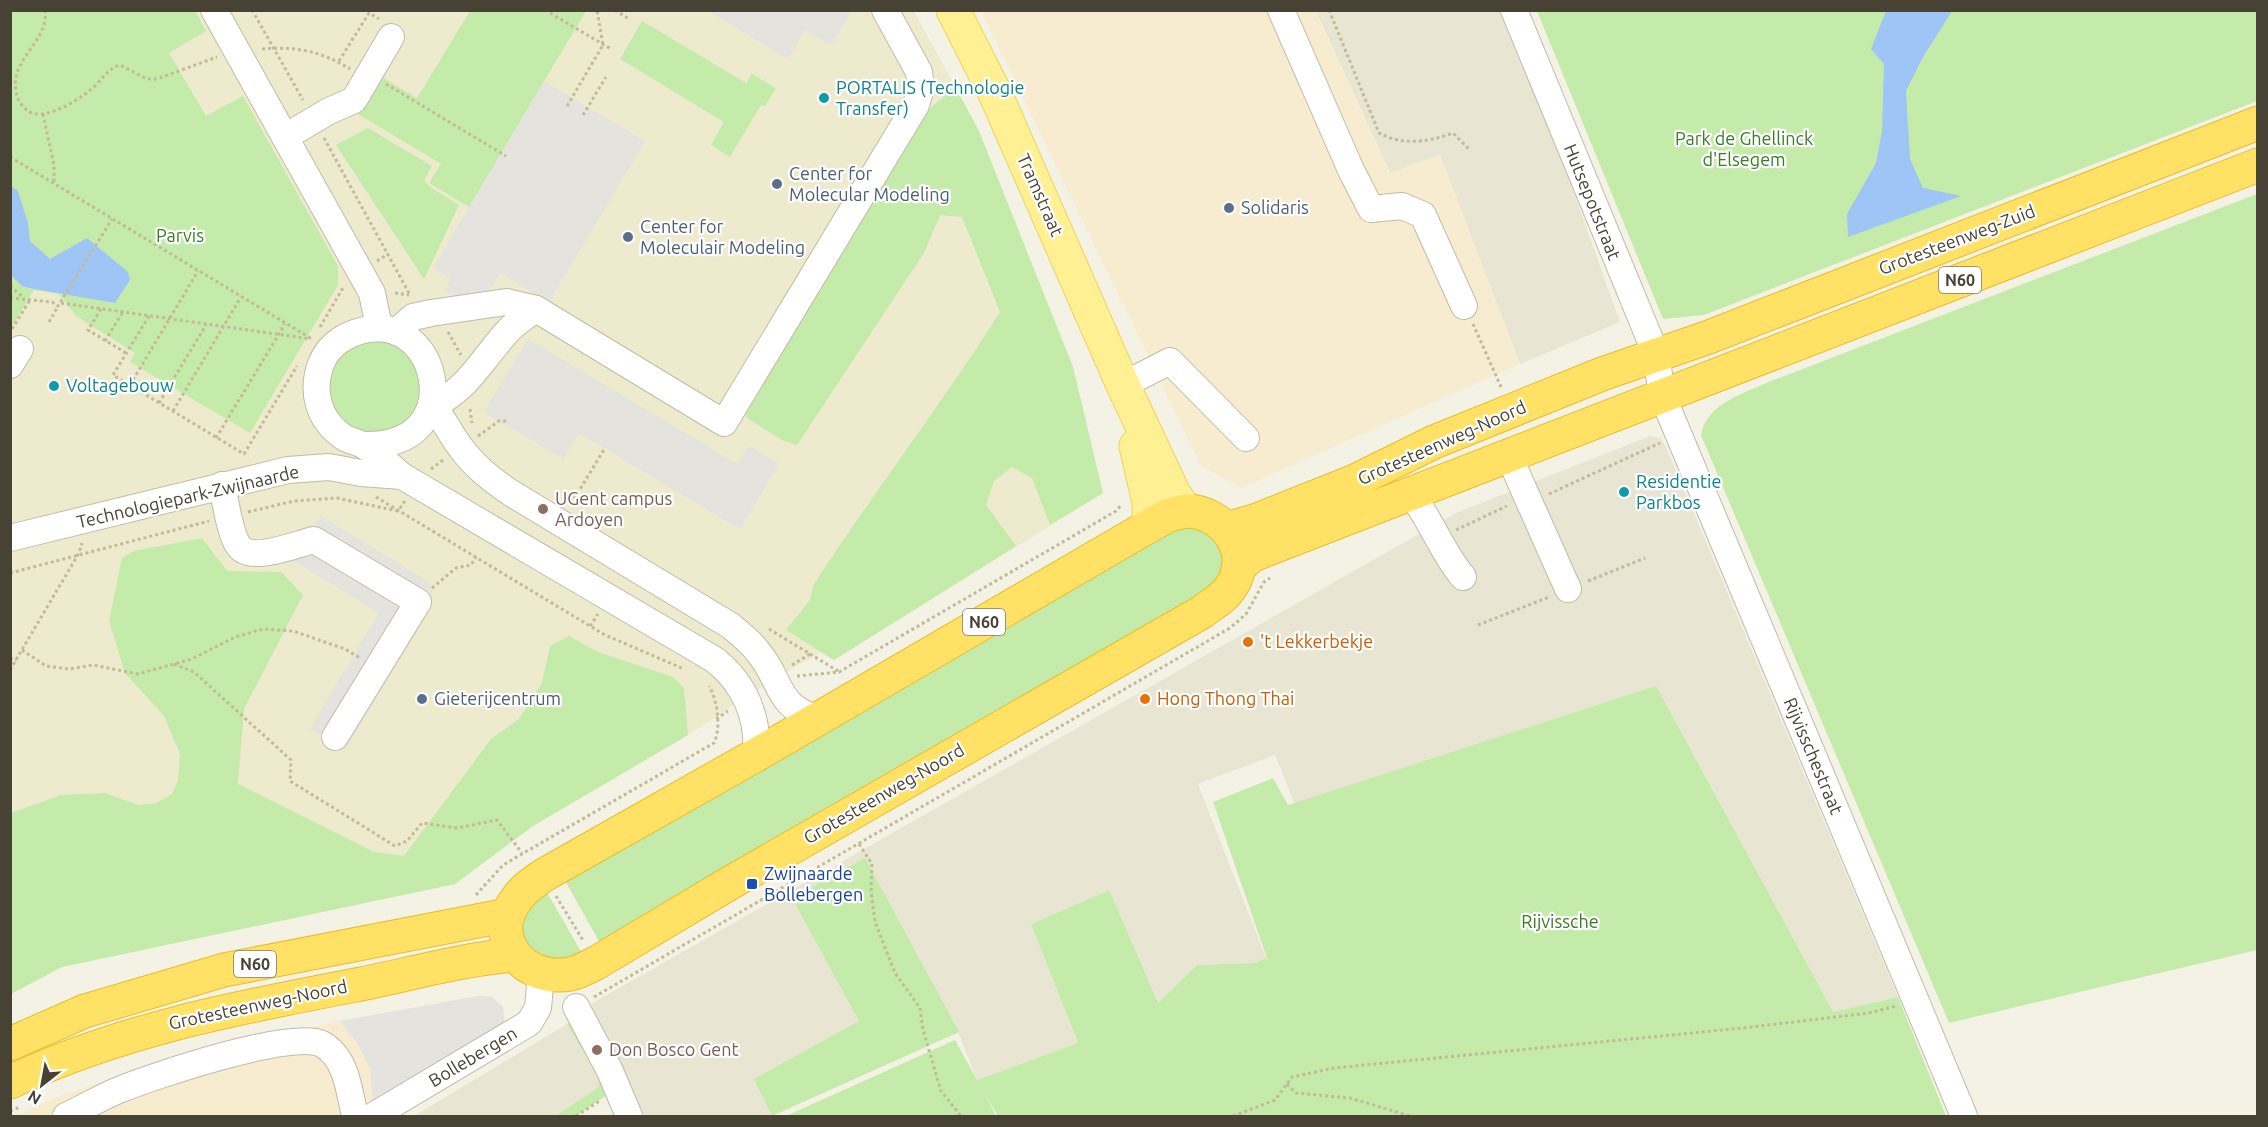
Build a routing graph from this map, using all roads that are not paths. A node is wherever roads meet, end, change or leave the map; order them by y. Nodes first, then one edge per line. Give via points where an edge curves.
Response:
1 (214, 10) edge
2 (885, 10) edge
3 (953, 10) edge
4 (1281, 10) edge
5 (1514, 10) edge
6 (390, 30) road end
7 (2258, 123) edge
8 (285, 137) junction
9 (2258, 165) edge
10 (1464, 306) road end
11 (536, 309) junction
12 (387, 330) junction
13 (1656, 354) junction
14 (1122, 383) junction
15 (1662, 395) junction
16 (447, 399) junction
17 (1246, 438) dead end
18 (363, 445) junction
19 (1508, 454) junction
20 (402, 476) junction
21 (222, 485) junction
22 (500, 486) junction
23 (1410, 493) junction
24 (1186, 511) junction
25 (486, 523) junction
26 (1149, 526) junction
27 (526, 527) junction
28 (1227, 529) junction
29 (10, 538) edge
30 (560, 548) junction
31 (612, 554) junction
32 (1238, 568) junction
33 (1463, 577) dead end
34 (588, 584) junction
35 (1568, 589) dead end
36 (818, 718) junction
37 (336, 736) dead end
38 (756, 755) junction
39 (508, 915) junction
40 (514, 955) junction
41 (541, 974) junction
42 (576, 1007) dead end
43 (10, 1044) edge
44 (16, 1084) edge
45 (66, 1116) edge
46 (355, 1116) edge
47 (373, 1116) edge
48 (629, 1116) edge
49 (1964, 1116) edge

1 - 8 street
2 - 11 street via 919,72 921,88 916,105 724,423
3 - 14 main road, Tramstraat via 994,91
4 - 10 street via 1371,209 1402,206 1424,215
5 - 13 street, Hutsepotstraat
6 - 8 street via 354,100
7 - 13 highway, Grotesteenweg-Zuid / N60 via 1709,337
8 - 12 street via 372,293
9 - 15 highway, N60
11 - 12 street via 506,302 413,317
11 - 16 street via 508,331
12 - 16 street via 411,341 423,354 434,388
12 - 18 street, Technologiepark-Zwijnaarde via 351,333 316,346 320,411 344,438
13 - 15 street, Hutsepotstraat
13 - 28 highway, Grotesteenweg-Noord / N60 via 1434,442 1355,481
14 - 17 street via 1170,361
14 - 24 main road, Tramstraat via 1174,494
14 - 26 main road, Tramstraat via 1149,502
15 - 19 highway, Grotesteenweg-Noord / N60
15 - 49 street, Rijvisschestraat
16 - 18 street via 401,440 382,446
16 - 22 street, Technologiepark-Zwijnaarde via 461,448
18 - 20 street, Technologiepark-Zwijnaarde
19 - 23 highway, Grotesteenweg-Noord / N60
19 - 35 street
20 - 21 street, Technologiepark-Zwijnaarde via 329,467 288,470
20 - 25 street, Technologiepark-Zwijnaarde
21 - 29 street, Technologiepark-Zwijnaarde
21 - 37 street via 237,545 247,553 260,554 314,540 418,602
22 - 27 street, Technologiepark-Zwijnaarde
22 - 31 street, Technologiepark-Zwijnaarde
23 - 32 highway, Grotesteenweg-Noord / N60 via 1251,556
23 - 33 street via 1424,510 1448,559
24 - 26 highway, N60
24 - 28 highway via 1207,514
25 - 27 street, Technologiepark-Zwijnaarde
25 - 34 street, Technologiepark-Zwijnaarde
26 - 36 highway, N60
27 - 30 street, Technologiepark-Zwijnaarde
28 - 32 highway via 1238,551
30 - 31 street, Technologiepark-Zwijnaarde
30 - 34 street, Technologiepark-Zwijnaarde
31 - 36 street, Technologiepark-Zwijnaarde via 731,626 759,652 788,702 803,714
32 - 41 highway, Grotesteenweg-Noord / N60 via 1223,597 1202,612 596,963 574,974
34 - 38 street, Technologiepark-Zwijnaarde via 725,668 756,720
36 - 38 highway, N60
38 - 39 highway, N60 via 533,864 524,890
39 - 40 highway via 507,939
39 - 43 highway, Grotesteenweg-Noord / N60 via 224,970 85,1011
40 - 41 highway
40 - 44 highway, Grotesteenweg-Noord / N60 via 179,1022 85,1049
41 - 47 street, Bollebergen via 538,1008 529,1023
42 - 48 street
45 - 46 street via 119,1090 256,1047 307,1040 323,1045 344,1068

